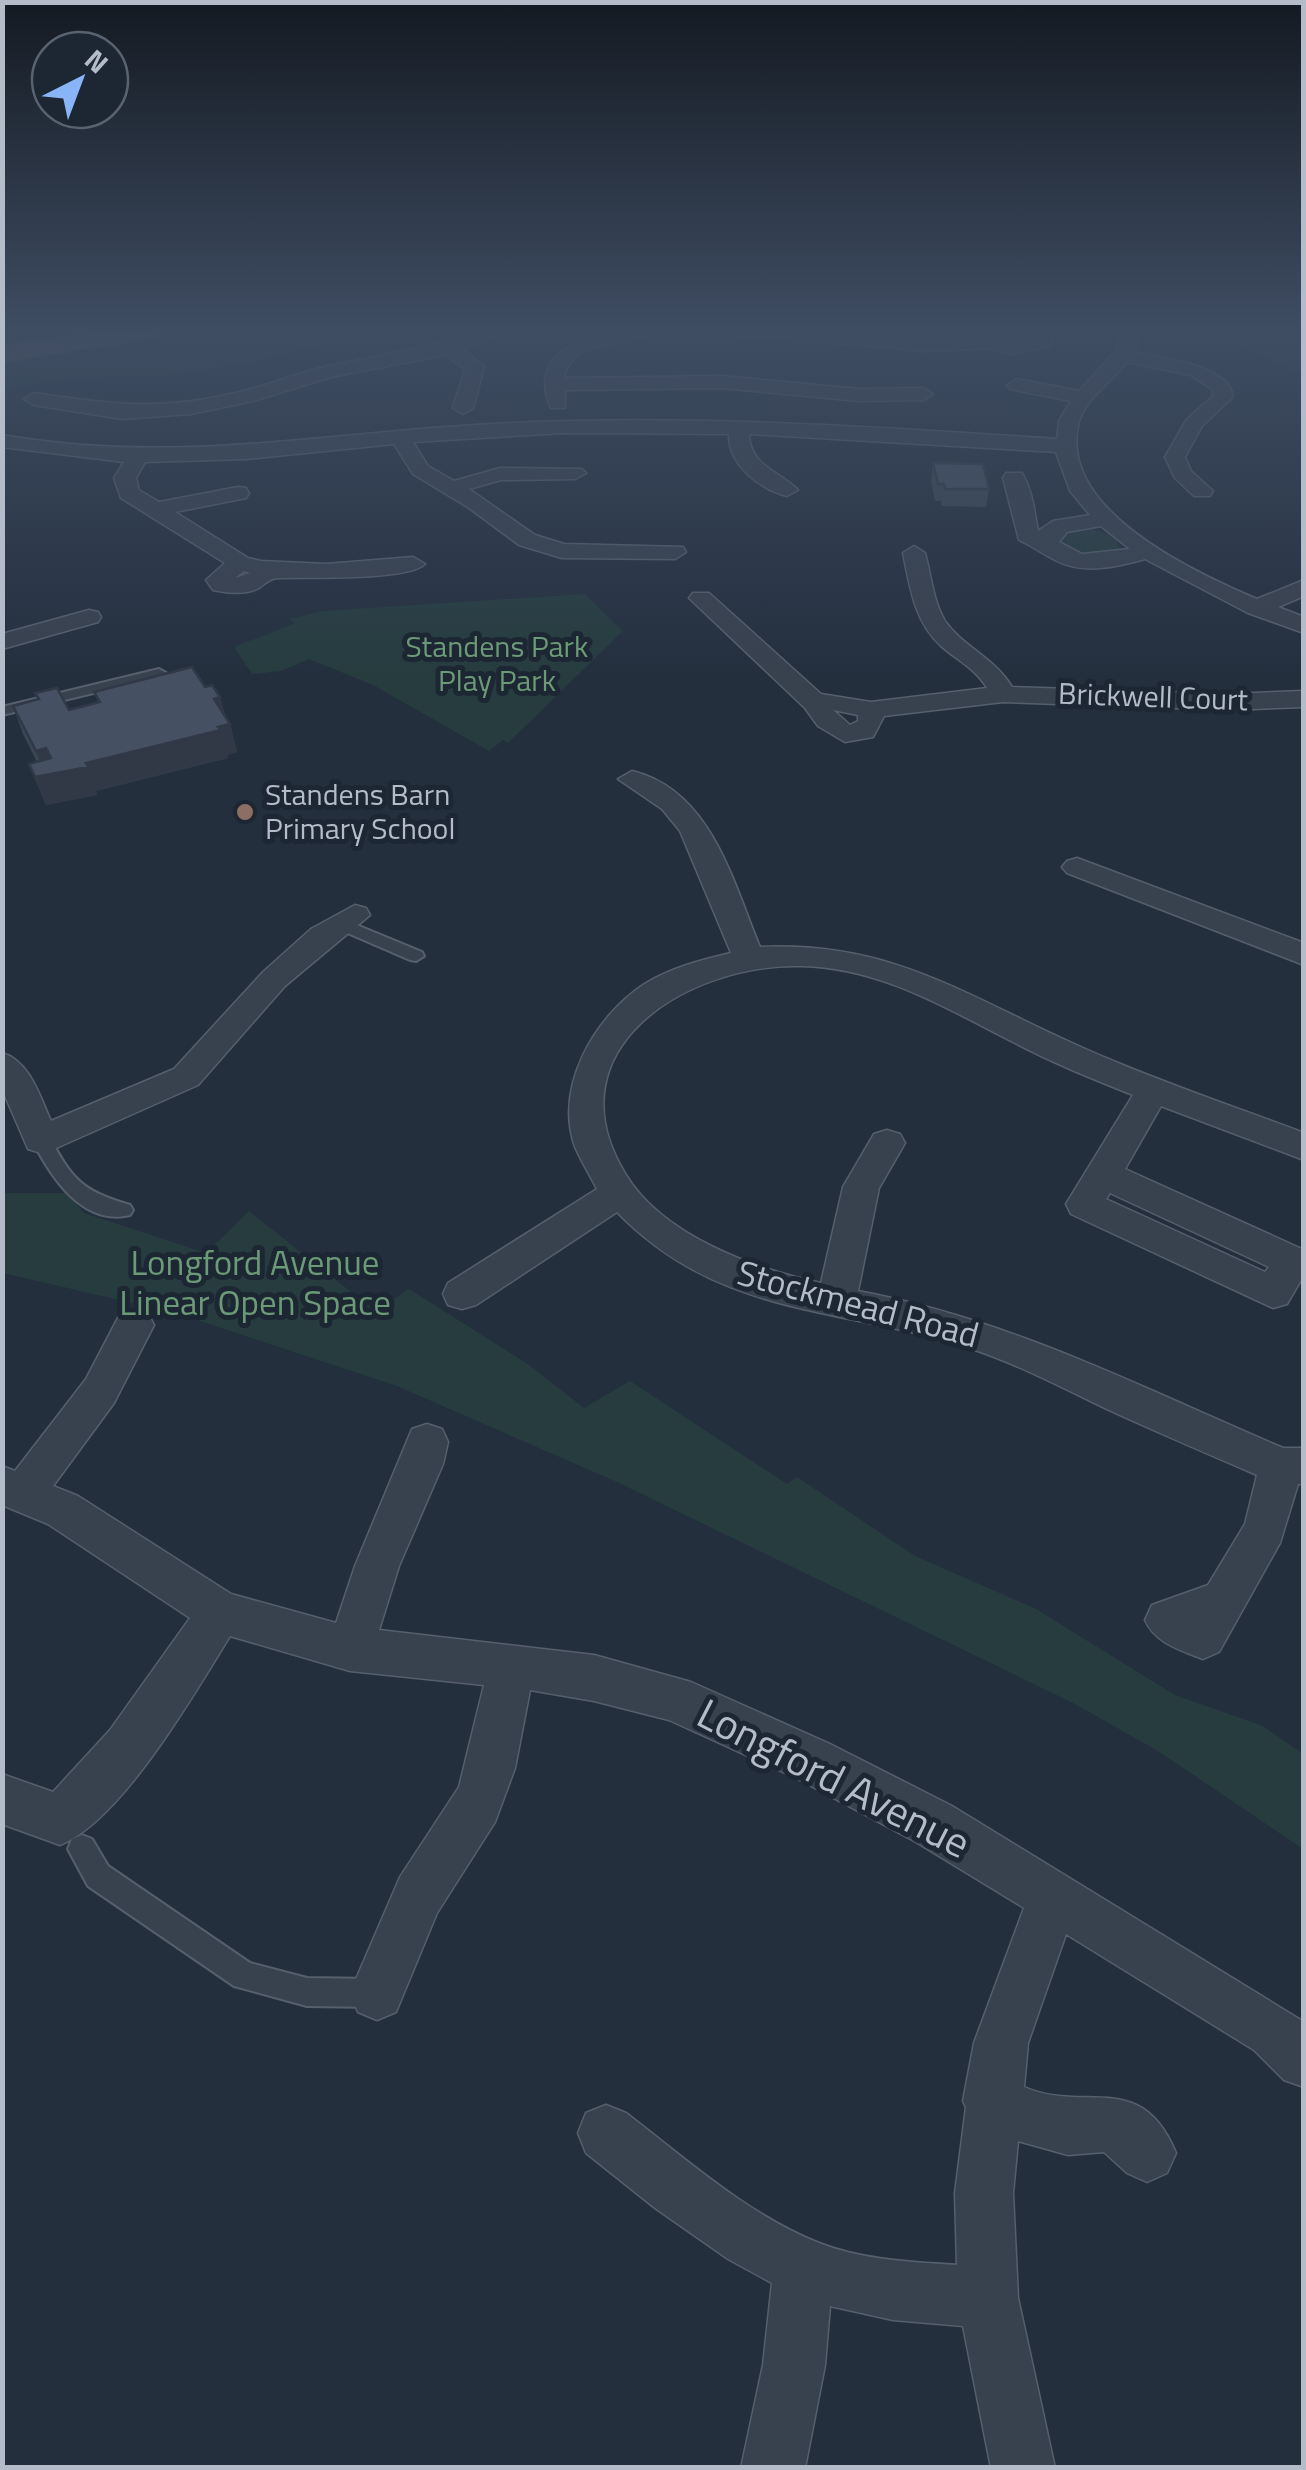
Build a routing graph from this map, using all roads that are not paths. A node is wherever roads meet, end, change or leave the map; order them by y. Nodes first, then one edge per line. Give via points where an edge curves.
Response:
1 (15, 444) edge
2 (274, 444) edge
3 (315, 444) edge
4 (404, 444) edge
5 (746, 444) edge
6 (1037, 444) edge
7 (1181, 444) edge
8 (1065, 446) joint
9 (276, 448) junction
10 (799, 452) dead end
11 (836, 452) dead end
12 (138, 456) junction
13 (575, 473) dead end
14 (1014, 478) dead end
15 (451, 488) junction
16 (787, 490) dead end
17 (1202, 490) dead end
18 (238, 493) dead end
19 (154, 510) junction
20 (1106, 519) junction
21 (1048, 544) junction
22 (1148, 551) junction
23 (675, 552) dead end
24 (914, 553) dead end
25 (413, 564) dead end
26 (1304, 587) edge
27 (701, 598) dead end
28 (1256, 608) junction
29 (89, 617) dead end
30 (1304, 626) edge
31 (2, 642) edge
32 (158, 673) edge
33 (1003, 694) junction
34 (1304, 699) edge
35 (2, 711) edge
36 (632, 779) dead end
37 (1077, 867) dead end
38 (348, 919) joint
39 (1304, 955) edge
40 (416, 956) dead end
41 (749, 958) junction
42 (2, 1064) edge
43 (1153, 1091) junction
44 (41, 1140) junction
45 (887, 1142) dead end
46 (1304, 1147) edge
47 (1103, 1174) junction
48 (617, 1194) junction
49 (122, 1210) dead end
50 (462, 1294) dead end
51 (836, 1304) junction
52 (134, 1325) dead end
53 (427, 1442) dead end
54 (1292, 1466) edge
55 (14, 1488) edge
56 (1225, 1600) dead end
57 (220, 1612) junction
58 (350, 1649) junction
59 (512, 1665) junction
60 (2, 1798) edge
61 (71, 1834) junction
62 (1056, 1897) junction
63 (377, 1993) joint
64 (1293, 2044) edge
65 (992, 2101) junction
66 (606, 2133) dead end
67 (1147, 2153) dead end
68 (803, 2268) junction
69 (988, 2298) junction
70 (773, 2468) edge
71 (1023, 2468) edge

1 - 12 street
2 - 9 street
3 - 9 street
4 - 15 street via 412,462
5 - 16 street via 757,472
6 - 8 street
7 - 17 street via 1175,457 1182,474
8 - 20 street via 1078,483
9 - 12 street
10 - 11 street
12 - 19 street via 125,484
13 - 15 street via 500,474
14 - 21 street via 1027,534
15 - 23 street via 527,540 514,552 525,560 561,550
18 - 19 street
19 - 25 street via 240,563 218,580 221,585 247,585 269,570
20 - 21 street via 1056,528
20 - 22 street
21 - 22 street via 1061,555 1092,562
22 - 28 street
24 - 33 street via 937,626 989,669
26 - 28 street
27 - 33 street, Brickwell Court via 845,734 864,731 871,710
28 - 30 street
29 - 31 street
32 - 35 lane
33 - 34 street, Brickwell Court
36 - 41 street via 682,814
37 - 39 street
38 - 40 lane
38 - 44 street via 274,980 186,1077
41 - 43 street, Stockmead Road via 825,957 894,970
41 - 48 street, Stockmead Road via 653,996 604,1041 584,1092 584,1118
42 - 44 street
43 - 46 street, Stockmead Road
43 - 47 street
44 - 49 lane via 82,1198
45 - 51 street via 862,1188
47 - 47 street via 1206,1221 1292,1260 1273,1293 1084,1204
48 - 50 street
48 - 51 street, Stockmead Road via 704,1260 756,1284
51 - 54 street, Stockmead Road via 951,1326 1025,1352
52 - 55 street, Longford Avenue via 100,1391
53 - 58 street
54 - 56 street
55 - 57 street, Longford Avenue via 63,1510
57 - 58 street, Longford Avenue
57 - 61 street
58 - 59 street, Longford Avenue
59 - 62 street, Longford Avenue via 674,1698 900,1806
59 - 63 street via 477,1804 418,1896
60 - 61 street
61 - 63 lane via 98,1876 244,1976 307,1992
62 - 64 street, Longford Avenue
62 - 65 street via 1001,2043
65 - 67 street via 1048,2124 1077,2128 1103,2121 1124,2127
65 - 69 street via 984,2192
66 - 68 street via 717,2219
68 - 69 street via 898,2292
68 - 70 street via 794,2364
69 - 71 street

